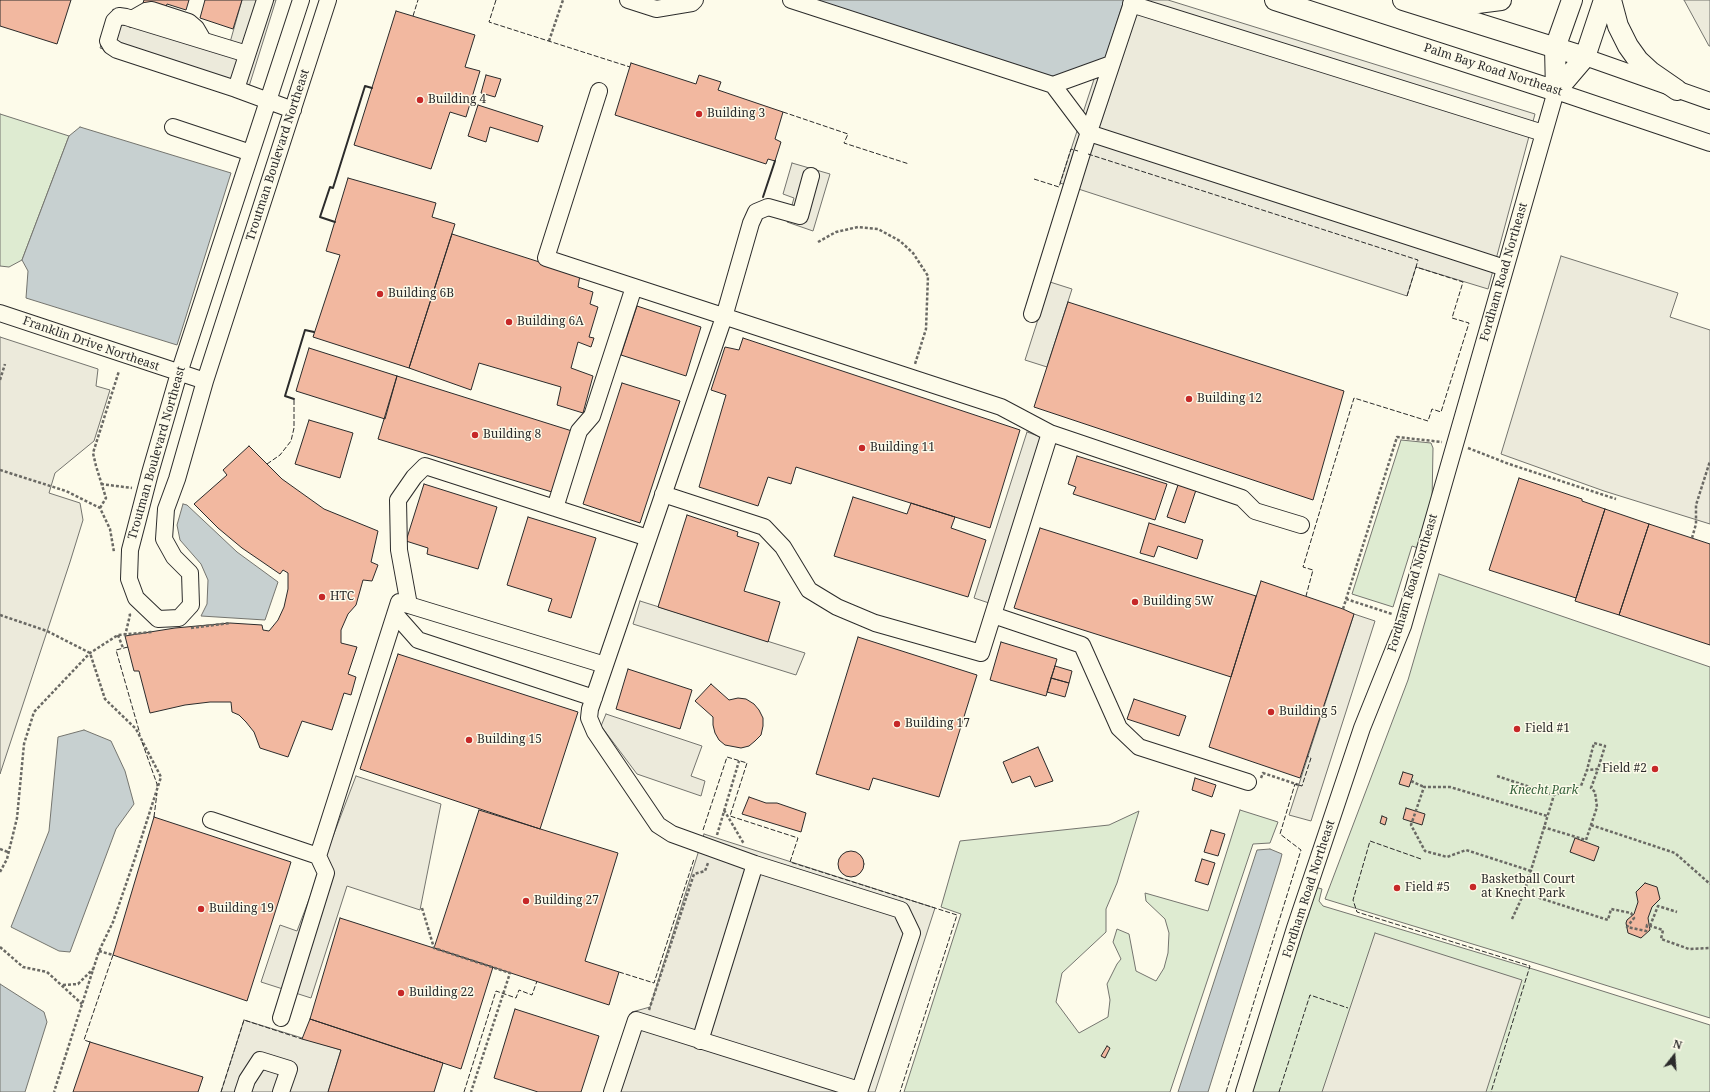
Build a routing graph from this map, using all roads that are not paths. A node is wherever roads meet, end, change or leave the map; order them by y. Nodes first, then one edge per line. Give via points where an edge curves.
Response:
1 (265, 0) edge
2 (301, 0) edge
3 (328, 0) edge
4 (628, 0) edge
5 (695, 0) edge
6 (791, 0) edge
7 (1275, 0) edge
8 (1403, 0) edge
9 (1413, 0) edge
10 (1501, 0) edge
11 (1572, 0) edge
12 (1604, 0) edge
13 (1611, 0) edge
14 (1132, 2) edge
15 (1555, 48) junction
16 (247, 54) junction
17 (1585, 57) junction
18 (1111, 64) junction
19 (1053, 85) junction
20 (236, 89) junction
21 (1556, 90) junction
22 (1678, 90) junction
23 (599, 91) dead end
24 (1710, 101) edge
25 (268, 102) junction
26 (293, 110) junction
27 (173, 127) dead end
28 (1089, 133) junction
29 (1543, 133) junction
30 (1710, 142) edge
31 (251, 154) junction
32 (811, 176) dead end
33 (1505, 268) junction
34 (634, 287) junction
35 (0, 313) edge
36 (1032, 314) dead end
37 (724, 317) junction
38 (179, 373) junction
39 (205, 381) junction
40 (1050, 433) junction
41 (663, 494) junction
42 (555, 508) junction
43 (1301, 525) dead end
44 (648, 538) junction
45 (409, 605) junction
46 (395, 614) junction
47 (993, 615) junction
48 (605, 665) junction
49 (594, 698) junction
50 (1255, 781) road end
51 (211, 820) dead end
52 (318, 856) junction
53 (756, 864) junction
54 (282, 1018) dead end
55 (700, 1041) junction
56 (859, 1091) edge
57 (243, 1092) edge
58 (282, 1092) edge
59 (612, 1092) edge
60 (1244, 1092) edge

1 - 16 street
2 - 25 street, Troutman Boulevard Northeast
3 - 26 street, Troutman Boulevard Northeast
4 - 5 street via 656,8 692,3
6 - 19 street
7 - 21 main road, Palm Bay Road Northeast
8 - 15 main road
9 - 10 main road via 1462,5
11 - 15 main road
12 - 17 main road
13 - 22 main road via 1618,26 1634,56 1651,72
14 - 18 street
14 - 29 street
15 - 17 main road
15 - 21 main road
16 - 20 street
16 - 20 street via 132,19 118,16 114,21 108,41 117,50
17 - 21 main road
17 - 22 street
18 - 19 street
18 - 28 street
19 - 28 street
20 - 25 street
21 - 29 street, Fordham Road Northeast
21 - 30 street, Palm Bay Road Northeast
22 - 24 street
23 - 34 street via 546,258
25 - 26 street
25 - 31 street, Troutman Boulevard Northeast
26 - 39 street, Troutman Boulevard Northeast
27 - 31 street
28 - 33 street
28 - 36 street
29 - 33 street, Fordham Road Northeast
31 - 38 street, Troutman Boulevard Northeast
32 - 37 street via 800,216 768,207 756,212
33 - 60 street, Fordham Road Northeast via 1403,626 1360,735 1295,928
34 - 37 street
34 - 42 street via 592,416 579,431
35 - 38 street, Franklin Drive Northeast
37 - 40 street via 1000,407
37 - 41 street
38 - 39 street, Franklin Drive Northeast
38 - 39 street, Troutman Boulevard Northeast via 130,550 129,579 136,598 158,619 179,618 191,605 190,573 174,557 164,539 166,509
40 - 43 street via 1242,498 1255,511
40 - 47 street
41 - 44 street
41 - 47 street via 764,527 783,546 809,590 837,607 875,623 982,653
42 - 44 street
42 - 45 street via 425,466 398,500 399,550
44 - 48 street
45 - 46 street via 399,602
45 - 48 street
46 - 49 street via 418,640
46 - 52 street
47 - 50 street via 1082,645 1119,728 1139,747
48 - 49 street
49 - 53 street via 589,718 595,732 658,825 672,834
51 - 52 street
52 - 54 street via 326,873
53 - 55 street
53 - 56 street via 901,910 912,933
55 - 56 street
55 - 59 street via 636,1020
57 - 58 street via 247,1080 260,1060 288,1069

